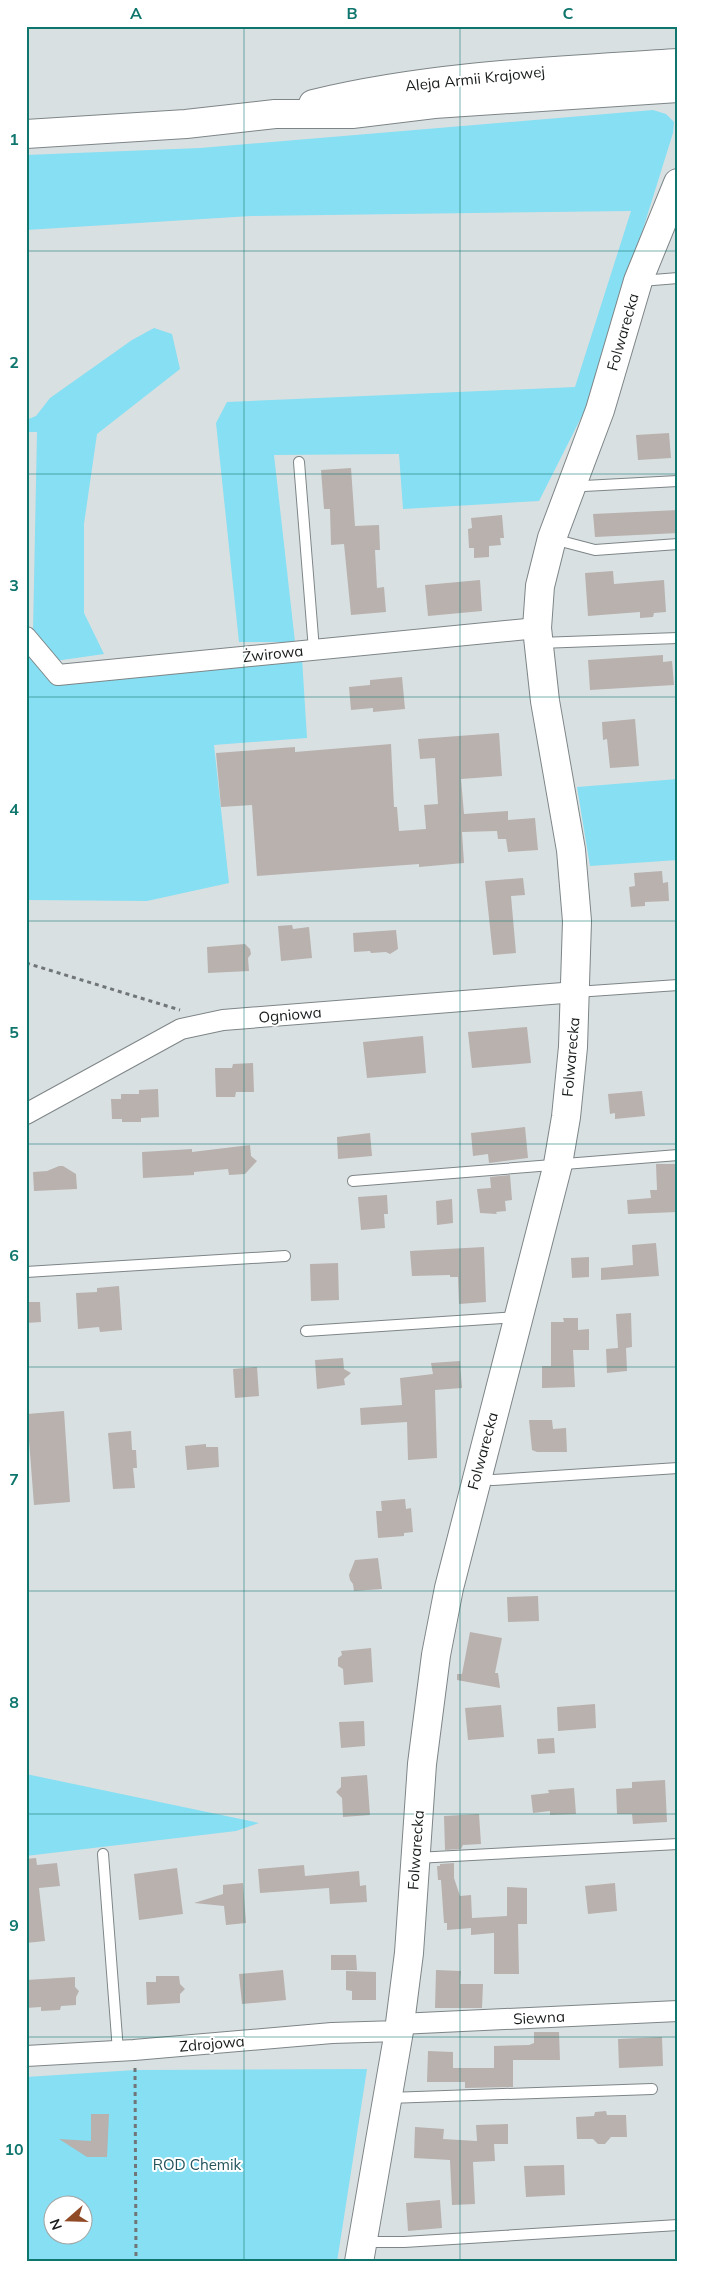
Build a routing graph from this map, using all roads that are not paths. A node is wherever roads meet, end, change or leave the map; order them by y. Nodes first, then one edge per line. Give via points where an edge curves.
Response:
1 (678, 63) edge
2 (678, 88) edge
3 (275, 114) junction
4 (26, 134) edge
5 (678, 183) edge
6 (678, 278) edge
7 (638, 282) junction
8 (299, 462) dead end
9 (678, 481) edge
10 (573, 484) junction
11 (552, 538) junction
12 (678, 544) edge
13 (538, 636) junction
14 (26, 637) edge
15 (678, 638) edge
16 (314, 650) junction
17 (678, 985) edge
18 (576, 992) junction
19 (26, 1114) edge
20 (678, 1155) edge
21 (558, 1164) junction
22 (353, 1181) dead end
23 (285, 1256) dead end
24 (26, 1272) edge
25 (518, 1317) junction
26 (306, 1331) dead end
27 (678, 1468) edge
28 (476, 1478) junction
29 (678, 1844) edge
30 (103, 1854) dead end
31 (415, 1858) junction
32 (678, 2011) edge
33 (399, 2027) junction
34 (126, 2050) junction
35 (26, 2056) edge
36 (652, 2089) dead end
37 (387, 2098) junction
38 (678, 2225) edge
39 (361, 2252) edge

1 - 3 street, Aleja Armii Krajowej via 469,77 350,95
2 - 3 street, Aleja Armii Krajowej via 434,104 352,114
3 - 4 street, Aleja Armii Krajowej via 186,124
5 - 7 street, Folwarecka
6 - 7 lane
7 - 10 street, Folwarecka via 600,410
8 - 16 lane
9 - 10 lane
10 - 11 street, Folwarecka
11 - 12 lane via 595,550
11 - 13 street, Folwarecka via 540,586
13 - 15 lane
13 - 16 street, Żwirowa
13 - 18 street, Folwarecka via 545,702 570,850 577,921
14 - 16 street, Żwirowa via 58,675
17 - 18 lane
18 - 19 street, Ogniowa via 201,1024 181,1029
18 - 21 street, Folwarecka via 566,1117
20 - 21 lane
21 - 22 lane
21 - 25 street, Folwarecka
23 - 24 lane
25 - 26 lane
25 - 28 street, Folwarecka
27 - 28 lane via 493,1480
28 - 31 street, Folwarecka via 436,1655 422,1764
29 - 31 lane
30 - 34 lane
31 - 33 street, Folwarecka via 409,1953
32 - 33 street, Siewna
33 - 34 street, Zdrojowa
33 - 37 street, Folwarecka
34 - 35 street, Zdrojowa
36 - 37 lane
37 - 39 street, Folwarecka
38 - 39 lane via 414,2241

